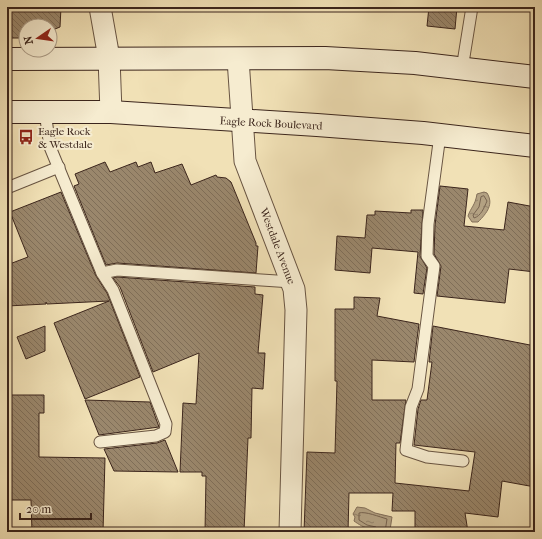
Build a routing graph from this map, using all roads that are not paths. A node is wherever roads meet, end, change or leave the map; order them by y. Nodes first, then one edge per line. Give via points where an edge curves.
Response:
1 (100, 7) edge
2 (472, 7) edge
3 (109, 58) junction
4 (7, 59) edge
5 (238, 59) junction
6 (462, 69) junction
7 (535, 77) edge
8 (7, 112) edge
9 (44, 112) junction
10 (111, 112) junction
11 (242, 122) junction
12 (440, 134) junction
13 (535, 146) edge
14 (58, 167) junction
15 (7, 188) edge
16 (102, 273) junction
17 (292, 282) junction
18 (100, 442) dead end
19 (462, 461) dead end
20 (290, 532) edge

1 - 3 street
2 - 6 lane
3 - 4 main road
3 - 5 main road
3 - 10 street
5 - 6 main road via 325,58 415,63
5 - 11 street, Westdale Avenue
6 - 7 main road
8 - 9 main road, Eagle Rock Boulevard
9 - 10 main road, Eagle Rock Boulevard
9 - 14 lane via 50,147
10 - 11 main road, Eagle Rock Boulevard
11 - 12 main road, Eagle Rock Boulevard
11 - 17 street, Westdale Avenue via 245,162
12 - 13 main road, Eagle Rock Boulevard
12 - 19 lane via 428,224 427,256 434,266 418,389 411,407 406,450 427,458
14 - 15 lane
14 - 16 lane
16 - 17 lane via 117,270
16 - 18 lane via 113,290 166,424 165,432 156,436
17 - 20 street, Westdale Avenue via 296,310

